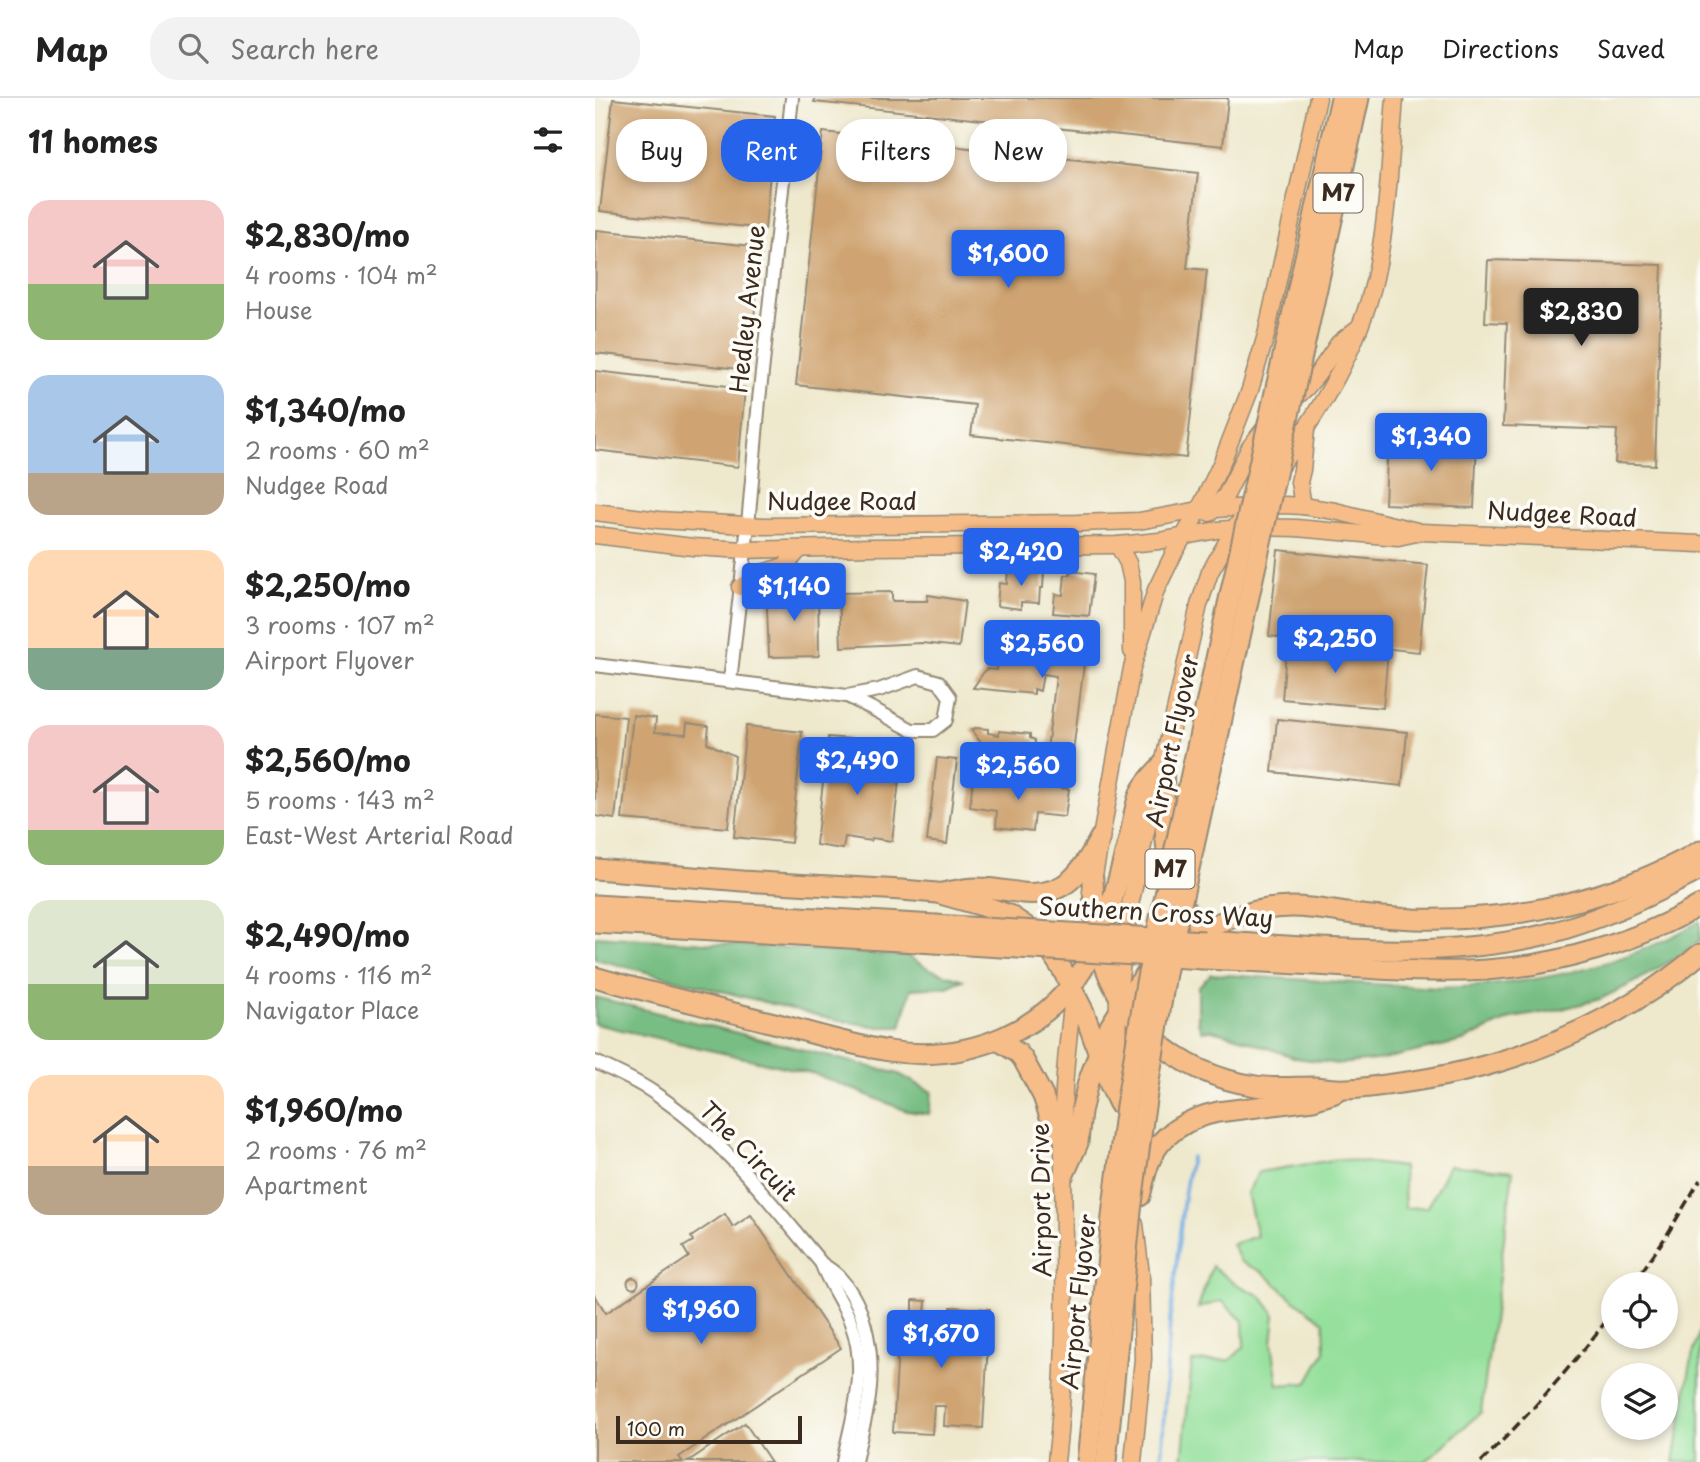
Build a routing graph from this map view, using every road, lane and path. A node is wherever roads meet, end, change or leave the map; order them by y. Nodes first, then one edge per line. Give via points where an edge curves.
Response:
1 (792, 98) edge
2 (1318, 98) edge
3 (1341, 98) edge
4 (1359, 98) edge
5 (1395, 98) edge
6 (1308, 286) junction
7 (1360, 326) junction
8 (1307, 428) junction
9 (1251, 506) junction
10 (1303, 506) junction
11 (1207, 510) junction
12 (595, 512) edge
13 (748, 525) junction
14 (1235, 528) junction
15 (1421, 532) junction
16 (595, 535) edge
17 (1183, 536) junction
18 (1700, 544) edge
19 (1118, 545) junction
20 (745, 550) junction
21 (800, 550) junction
22 (740, 587) junction
23 (595, 665) edge
24 (1132, 668) junction
25 (730, 681) junction
26 (846, 696) junction
27 (1163, 764) junction
28 (1100, 838) junction
29 (1700, 851) edge
30 (595, 869) edge
31 (1700, 870) edge
32 (1093, 879) joint
33 (937, 893) junction
34 (595, 905) edge
35 (1700, 905) edge
36 (595, 923) edge
37 (1207, 928) junction
38 (935, 934) junction
39 (1090, 940) junction
40 (1273, 954) junction
41 (1700, 954) edge
42 (595, 977) edge
43 (1074, 985) junction
44 (1120, 1003) junction
45 (998, 1040) junction
46 (1098, 1052) junction
47 (595, 1062) edge
48 (1346, 1089) junction
49 (1119, 1104) junction
50 (1063, 1137) junction
51 (1064, 1174) junction
52 (1134, 1216) junction
53 (822, 1265) junction
54 (843, 1462) edge
55 (855, 1462) edge
56 (1056, 1462) edge
57 (1087, 1462) edge
58 (1106, 1462) edge
59 (1133, 1462) edge

1 - 13 street, Hedley Avenue
2 - 11 main road via 1269,323
3 - 6 highway, M7
4 - 6 highway, M7
5 - 7 main road via 1384,229
6 - 57 highway, Airport Flyover / M7, bridge via 1215,663 1146,983 1113,1207
6 - 58 highway, Airport Flyover / M7, bridge via 1166,973 1131,1210
7 - 8 main road
7 - 11 main road via 1339,342 1307,387 1257,436 1226,495
8 - 9 main road
8 - 10 main road via 1299,482
9 - 10 main road, Nudgee Road
9 - 11 main road, Nudgee Road
9 - 14 main road
10 - 15 main road, Nudgee Road
11 - 13 main road, Nudgee Road via 1112,522
11 - 17 main road
12 - 13 main road, Nudgee Road
13 - 20 street, Hedley Avenue
14 - 15 main road, Nudgee Road via 1296,528 1386,537
14 - 17 main road, Nudgee Road
14 - 27 main road via 1210,572 1199,605
15 - 18 main road, Nudgee Road
16 - 20 main road, Nudgee Road
17 - 19 main road, Nudgee Road
17 - 24 main road via 1156,590
19 - 21 main road, Nudgee Road
19 - 24 main road via 1132,581
20 - 21 main road, Nudgee Road
20 - 22 street, Hedley Avenue
21 - 22 main road via 785,566
22 - 25 street, Hedley Avenue
23 - 25 street
24 - 28 main road
25 - 26 street
26 - 26 street via 918,676 939,682 950,697 946,720 933,730 912,730
27 - 37 highway via 1165,842 1172,875 1189,913
27 - 39 highway via 1140,792 1107,916
27 - 44 main road via 1129,910
28 - 32 main road
28 - 33 highway via 1079,873 1053,890 1025,893 977,887
29 - 37 highway via 1591,897 1519,913 1415,919 1292,907 1243,913
30 - 33 highway
31 - 40 highway, Southern Cross Way via 1602,916 1504,942 1465,948
32 - 39 highway
33 - 43 highway via 1018,920 1045,943
34 - 38 highway, Southern Cross Way
35 - 40 highway, Southern Cross Way via 1611,945 1487,970 1434,971
36 - 38 highway, Southern Cross Way
37 - 44 highway via 1156,962
38 - 40 highway, Southern Cross Way, bridge
39 - 43 highway
39 - 44 highway
41 - 48 highway via 1606,1019 1528,1053 1423,1080
42 - 45 highway via 888,1051 932,1054
43 - 45 highway via 1043,1014
43 - 46 highway
43 - 50 main road, Airport Drive
44 - 46 highway
44 - 48 highway via 1156,1042 1212,1075 1257,1086
44 - 49 main road
45 - 50 highway via 1023,1059
46 - 49 highway
46 - 51 highway via 1084,1096 1078,1143
47 - 53 street, The Circuit via 659,1096 711,1137
48 - 52 highway via 1313,1100 1206,1114 1185,1123 1154,1151
49 - 52 main road
50 - 51 main road, Airport Drive
51 - 56 main road, Airport Drive via 1065,1331
52 - 59 main road via 1143,1330
53 - 54 street, The Circuit via 851,1324 860,1363 859,1392
53 - 55 street, The Circuit via 849,1291 869,1346 869,1395

